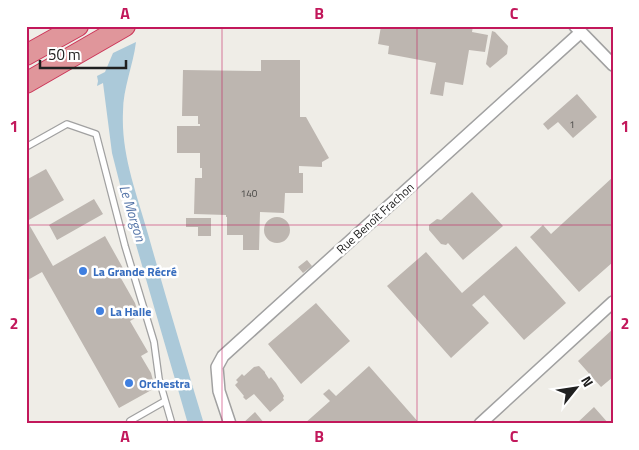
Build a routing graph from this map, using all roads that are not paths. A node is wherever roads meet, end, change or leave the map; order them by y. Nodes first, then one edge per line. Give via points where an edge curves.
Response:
1 (78, 26) edge
2 (125, 26) edge
3 (578, 29) edge
4 (26, 55) edge
5 (613, 65) edge
6 (26, 83) edge
7 (26, 148) edge
8 (613, 302) edge
9 (166, 402) junction
10 (130, 420) dead end
11 (172, 424) edge
12 (230, 424) edge
13 (480, 424) edge

1 - 4 highway
2 - 6 highway
3 - 5 street
3 - 12 street, Rue Benoît Frachon via 222,356 217,367 219,391
7 - 9 lane via 67,124 96,134 154,342
8 - 13 street
9 - 10 lane
9 - 11 lane

